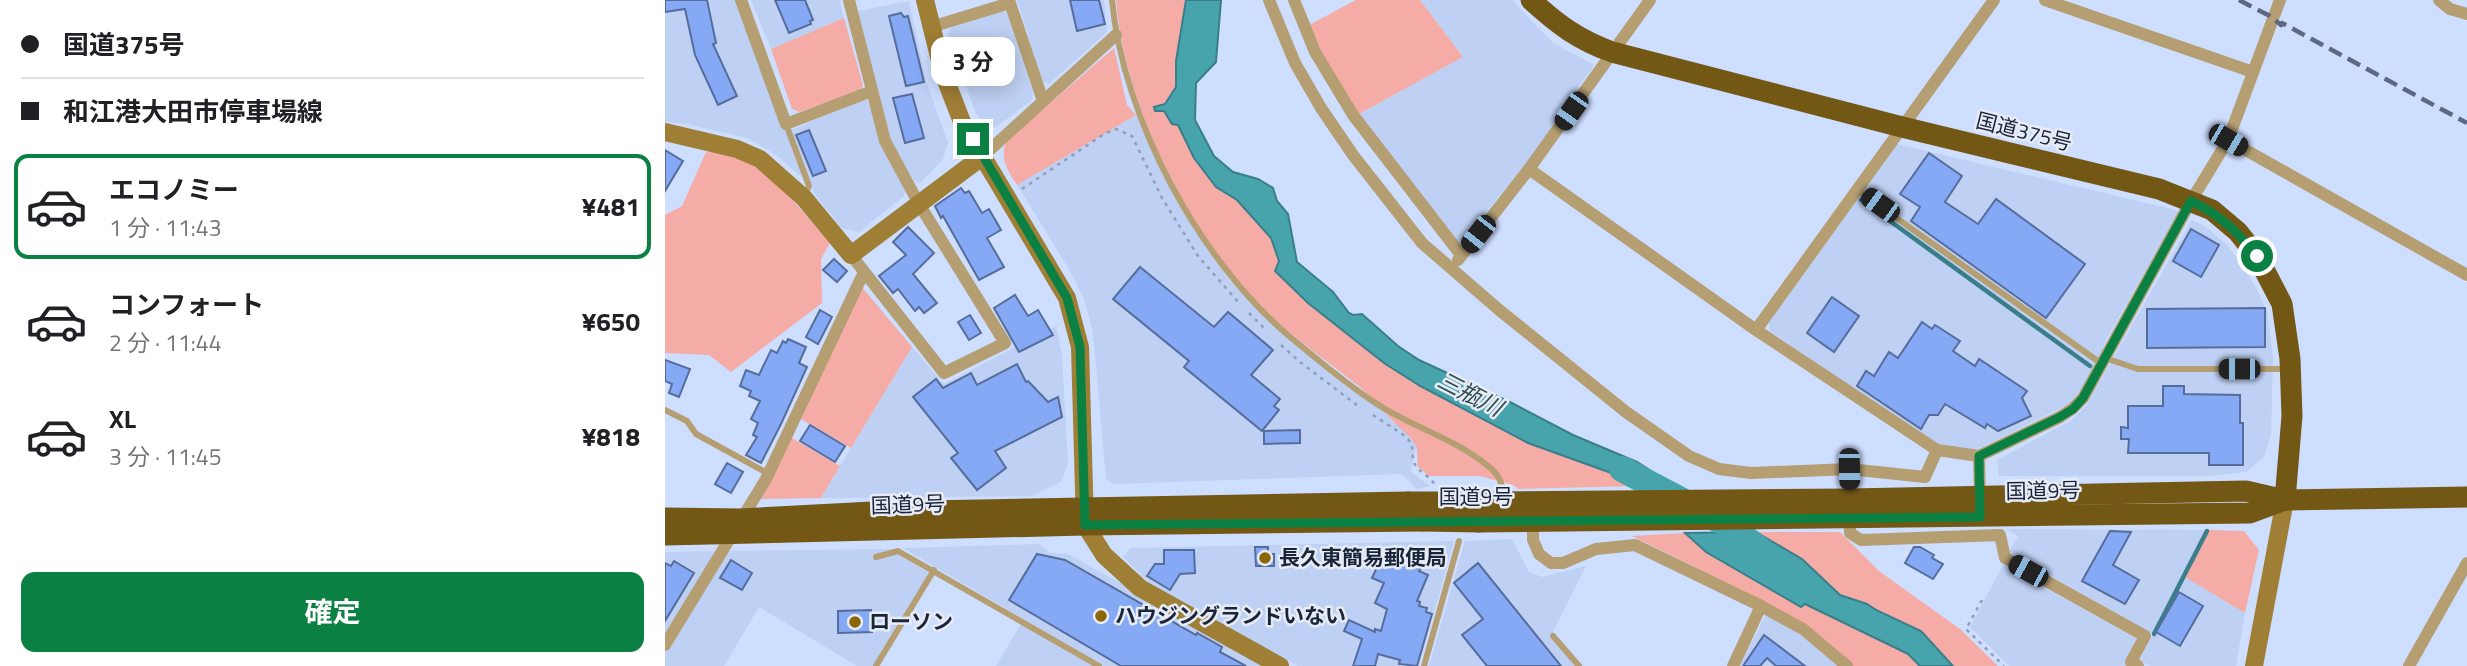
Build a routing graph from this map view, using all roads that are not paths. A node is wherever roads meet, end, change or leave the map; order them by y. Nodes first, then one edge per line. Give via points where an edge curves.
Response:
1 (741, 0) edge
2 (849, 0) edge
3 (925, 0) edge
4 (1112, 0) edge
5 (1269, 0) edge
6 (1294, 0) edge
7 (1531, 0) edge
8 (1650, 0) edge
9 (1994, 0) edge
10 (2045, 0) edge
11 (2280, 0) edge
12 (2439, 0) edge
13 (2467, 14) edge
14 (931, 27) junction
15 (1116, 36) junction
16 (1612, 52) junction
17 (2253, 72) junction
18 (871, 91) junction
19 (1043, 102) junction
20 (786, 124) junction
21 (1902, 127) junction
22 (665, 132) edge
23 (2228, 140) junction
24 (983, 156) junction
25 (1529, 169) junction
26 (1857, 190) junction
27 (803, 198) junction
28 (2191, 201) junction
29 (919, 204) junction
30 (851, 255) junction
31 (1461, 255) junction
32 (1451, 269) junction
33 (864, 272) junction
34 (2467, 275) edge
35 (1756, 330) junction
36 (2103, 361) junction
37 (2290, 369) junction
38 (665, 410) edge
39 (1937, 450) junction
40 (1979, 456) junction
41 (1849, 469) junction
42 (769, 474) junction
43 (2467, 497) edge
44 (2285, 500) junction
45 (1497, 503) junction
46 (1980, 507) junction
47 (1850, 509) junction
48 (1084, 517) junction
49 (665, 518) edge
50 (1533, 522) junction
51 (736, 527) junction
52 (665, 535) edge
53 (1459, 541) dead end
54 (876, 556) dead end
55 (2467, 563) edge
56 (934, 570) junction
57 (1761, 606) junction
58 (1553, 636) dead end
59 (665, 645) edge
60 (876, 666) edge
61 (1099, 666) edge
62 (1280, 666) edge
63 (1424, 666) edge
64 (1579, 666) edge
65 (1733, 666) edge
66 (1847, 666) edge
67 (2138, 666) edge
68 (2255, 666) edge
69 (2409, 666) edge

1 - 20 street
2 - 18 street
3 - 14 main road
4 - 15 lane
5 - 32 street via 1294,63 1321,108 1398,214
6 - 31 street via 1315,52 1353,115
7 - 16 highway, 国道375号 via 1586,43
8 - 16 street
9 - 21 street
10 - 17 street
11 - 17 street
12 - 13 street via 2449,9
14 - 19 street via 1010,3
14 - 24 main road via 947,85
15 - 19 street
15 - 45 lane via 1150,139 1178,197 1233,280 1287,335 1377,404 1488,466 1501,479
16 - 21 highway, 国道375号
16 - 25 street
17 - 23 street
18 - 20 street
18 - 29 street via 885,141
19 - 24 street
20 - 27 lane via 809,186
21 - 26 street
21 - 28 highway, 国道375号 via 2159,189
22 - 27 main road via 760,159
23 - 28 street
23 - 34 street
24 - 29 main road
24 - 48 main road via 1067,298 1080,347
25 - 31 street
25 - 35 street
26 - 35 street
26 - 36 lane
27 - 30 main road
28 - 36 street
28 - 37 highway, 国道375号 via 2212,210 2257,256 2282,304
29 - 30 main road
29 - 33 street via 1005,343 944,373
30 - 33 street
31 - 32 street
32 - 41 street via 1626,412 1689,456 1719,469 1751,473
33 - 42 street
35 - 39 street
36 - 37 lane via 2138,369
36 - 40 street via 2073,409
37 - 44 highway, 国道375号 via 2292,416
38 - 42 lane
39 - 40 street
39 - 41 street via 1925,477
40 - 46 street
41 - 47 street
42 - 51 street
43 - 44 highway, 国道9号
44 - 46 highway, 国道9号 via 2249,513
44 - 68 main road
45 - 47 highway, 国道9号 via 1753,501
45 - 48 highway, 国道9号, bridge via 1408,502
46 - 47 highway, 国道9号
47 - 50 highway, 国道9号 via 1801,519
47 - 67 street via 1850,533 1861,540 2000,535 2005,558 2145,636 2131,662
48 - 50 highway, 国道9号, bridge
48 - 51 highway, 国道9号
48 - 62 main road via 1104,555 1140,589
49 - 51 highway, 国道9号
50 - 57 street via 1539,554 1551,563 1563,563 1596,549 1635,545
51 - 52 highway, 国道9号
51 - 59 street
53 - 63 lane
54 - 56 lane via 898,551
55 - 69 street
56 - 60 lane
56 - 61 lane
57 - 65 street
57 - 66 street via 1803,629
58 - 64 lane

